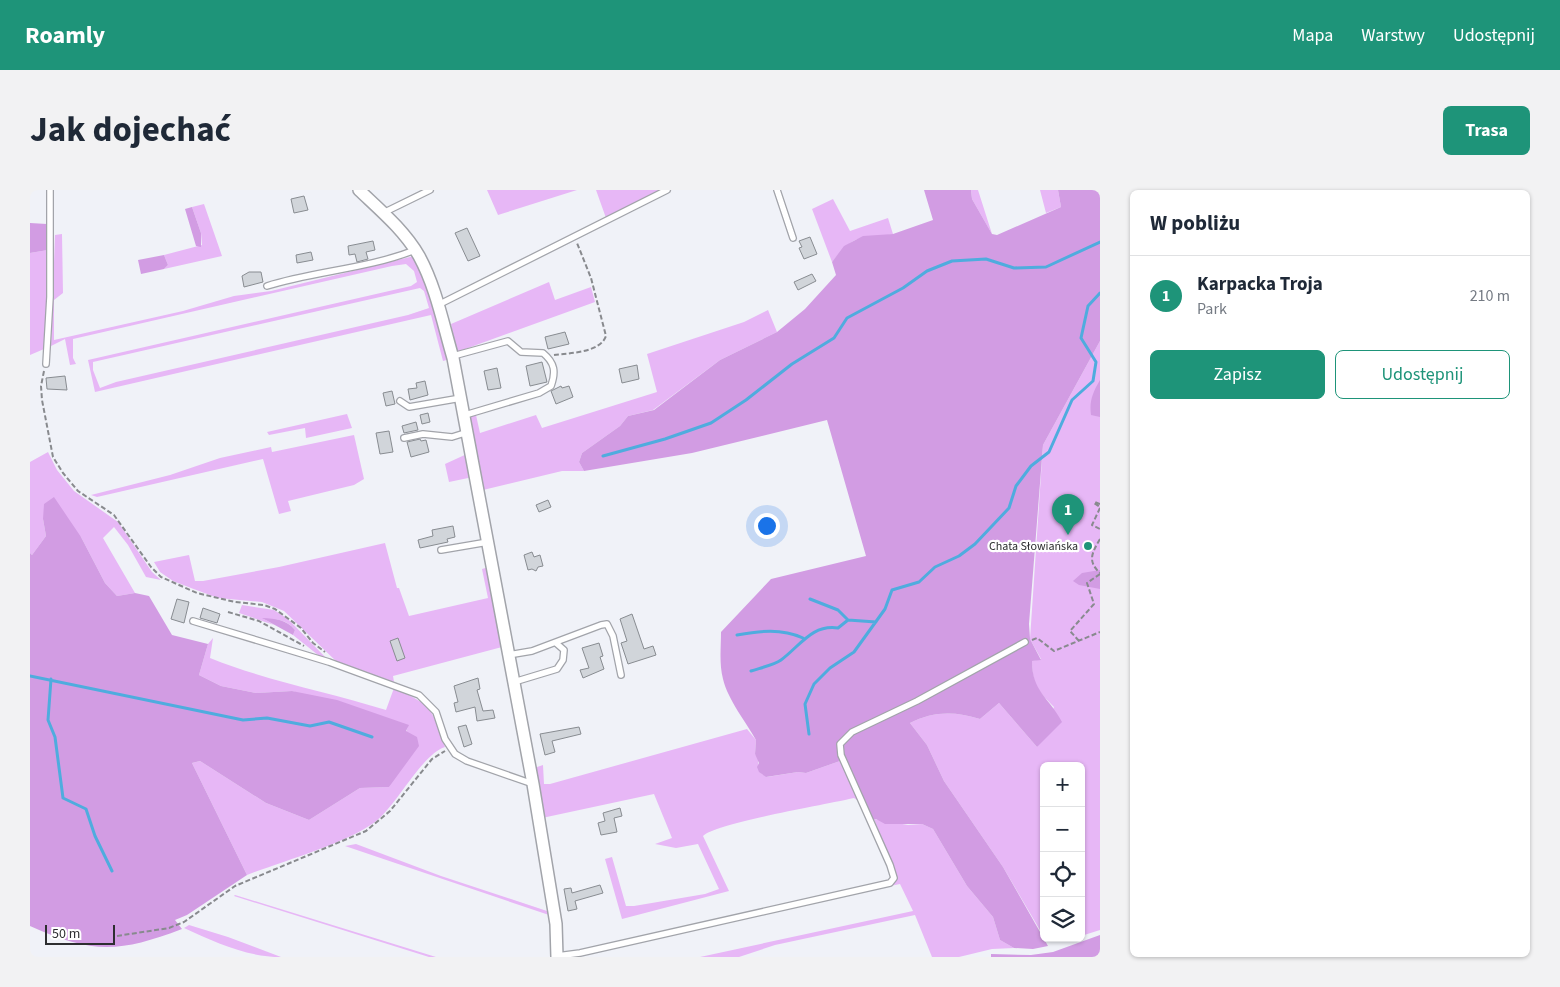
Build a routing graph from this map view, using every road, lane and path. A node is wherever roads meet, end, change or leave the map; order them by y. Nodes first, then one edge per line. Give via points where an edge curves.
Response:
1 (50, 190) edge
2 (359, 190) edge
3 (430, 190) edge
4 (667, 190) edge
5 (777, 190) edge
6 (383, 213) junction
7 (576, 236) junction
8 (793, 238) dead end
9 (415, 250) junction
10 (266, 286) dead end
11 (438, 305) junction
12 (453, 356) junction
13 (547, 356) junction
14 (46, 364) joint
15 (461, 398) junction
16 (400, 401) dead end
17 (465, 415) junction
18 (468, 432) junction
19 (404, 438) dead end
20 (1100, 506) edge
21 (1100, 529) edge
22 (1100, 539) edge
23 (488, 542) junction
24 (441, 550) dead end
25 (1100, 573) edge
26 (228, 612) dead end
27 (193, 621) dead end
28 (1100, 632) edge
29 (1078, 641) junction
30 (1025, 642) joint
31 (556, 643) junction
32 (308, 650) dead end
33 (508, 655) junction
34 (334, 664) junction
35 (621, 675) dead end
36 (514, 682) junction
37 (452, 751) junction
38 (533, 784) junction
39 (117, 936) dead end
40 (558, 956) edge

1 - 14 lane
2 - 6 street
3 - 6 lane
4 - 7 lane
5 - 8 lane
6 - 9 street
7 - 11 lane
7 - 13 path via 606,336 597,346
9 - 10 lane via 394,258 298,276
9 - 11 street
11 - 12 street
12 - 13 lane via 508,341 521,352
12 - 15 street
13 - 17 lane via 555,373 551,386 540,393
14 - 34 path via 41,386 51,451 69,482 114,514 161,577 215,599 275,609 301,628
15 - 16 lane via 409,407
15 - 17 street
17 - 18 street
18 - 19 lane via 452,437 423,434
18 - 23 street
20 - 21 path via 1092,525
22 - 25 path via 1091,560
23 - 24 lane
23 - 33 street
25 - 29 path via 1086,583 1094,604 1070,631
26 - 32 path via 283,632
27 - 34 lane
28 - 29 path
29 - 30 path via 1054,651 1037,638
30 - 40 lane via 852,732 840,744 841,755 890,865 894,878 890,883
31 - 33 lane via 532,652
31 - 35 lane via 607,624 613,636
31 - 36 lane via 564,650 563,660 556,669
33 - 36 street
34 - 37 lane via 419,694 436,712
36 - 38 street
37 - 38 lane via 467,761
37 - 39 path via 442,752 432,759 390,811 366,831 235,886 184,922 169,928
38 - 40 street via 556,924

